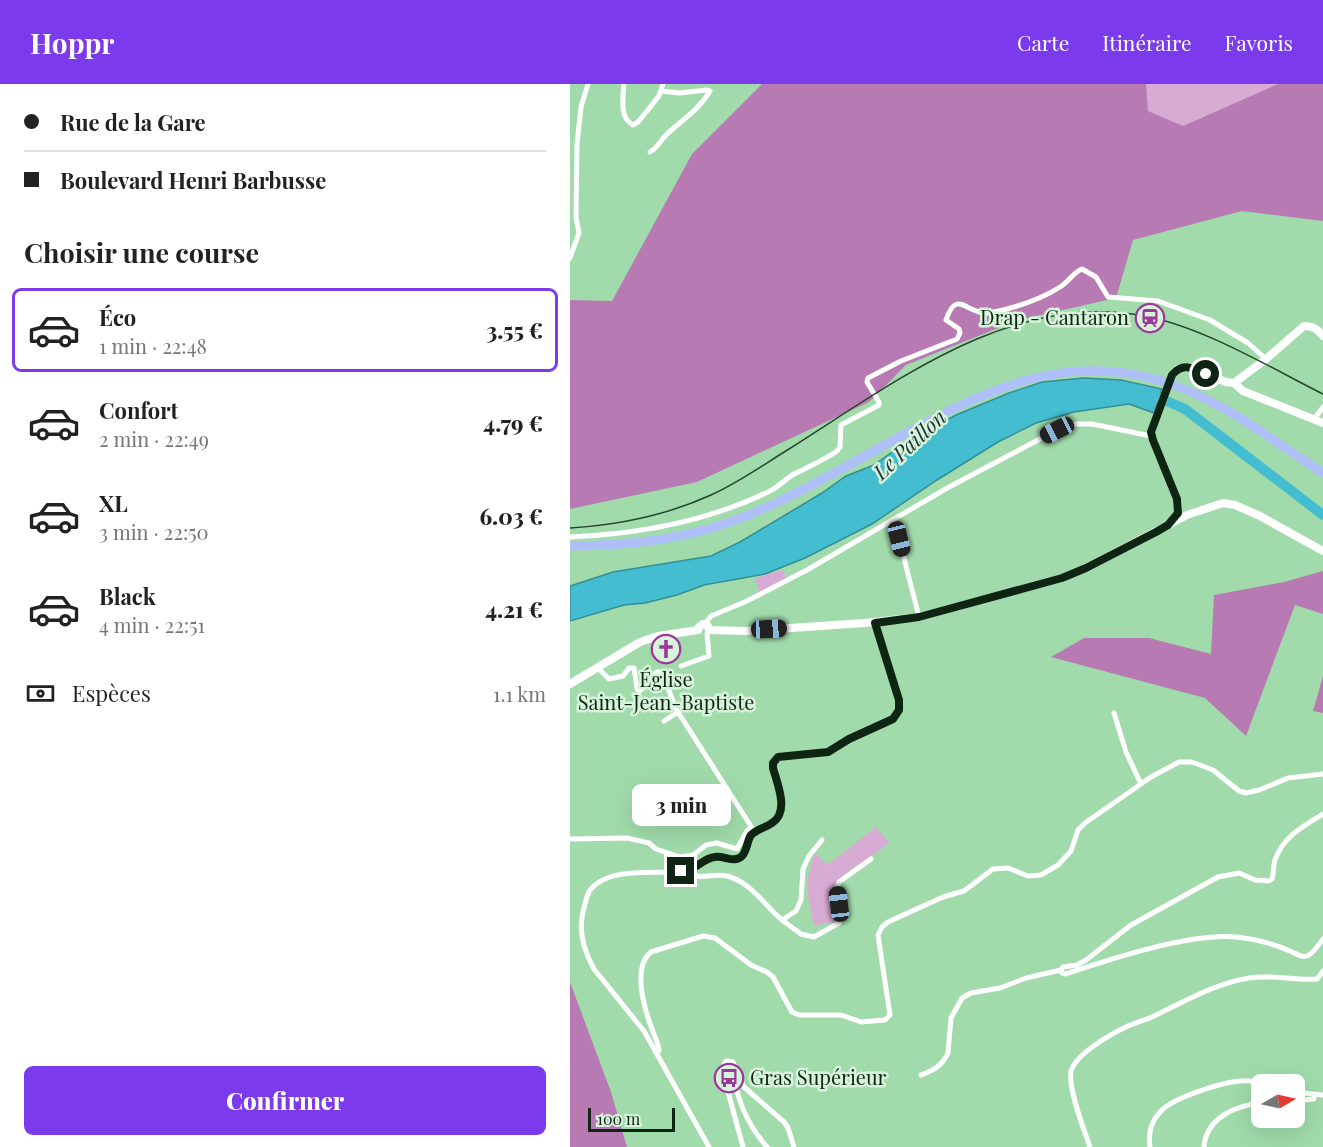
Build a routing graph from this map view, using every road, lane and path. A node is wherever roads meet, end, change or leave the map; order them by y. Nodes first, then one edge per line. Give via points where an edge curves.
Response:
1 (588, 84) edge
2 (624, 84) edge
3 (661, 90) edge
4 (650, 152) dead end
5 (570, 258) edge
6 (1323, 336) edge
7 (1266, 359) junction
8 (1085, 368) junction
9 (1234, 383) junction
10 (1323, 407) edge
11 (1314, 419) junction
12 (1323, 423) edge
13 (1152, 432) junction
14 (1323, 466) edge
15 (1323, 473) edge
16 (1183, 513) junction
17 (894, 519) junction
18 (570, 537) edge
19 (570, 544) edge
20 (1309, 544) junction
21 (1323, 545) edge
22 (1323, 552) edge
23 (919, 617) junction
24 (875, 623) junction
25 (705, 630) junction
26 (681, 666) dead end
27 (598, 668) junction
28 (570, 684) edge
29 (680, 713) junction
30 (1114, 713) dead end
31 (663, 721) dead end
32 (1323, 774) edge
33 (1141, 784) junction
34 (1323, 814) edge
35 (753, 829) junction
36 (570, 839) edge
37 (822, 840) dead end
38 (871, 859) dead end
39 (688, 871) junction
40 (782, 921) junction
41 (1323, 939) edge
42 (1061, 970) junction
43 (1323, 971) edge
44 (656, 1053) junction
45 (728, 1061) junction
46 (921, 1075) dead end
47 (1251, 1081) edge
48 (1305, 1094) edge
49 (1314, 1095) junction
50 (1323, 1095) edge
51 (1305, 1100) edge
52 (1251, 1104) edge
53 (709, 1147) edge
54 (743, 1147) edge
55 (767, 1147) edge
56 (794, 1147) edge
57 (1090, 1147) edge
58 (1150, 1147) edge
59 (1204, 1147) edge

1 - 5 street via 577,144 579,233
2 - 3 street via 623,112 630,124 638,122
3 - 4 street via 710,91 688,119
6 - 7 street via 1317,328 1304,326
7 - 9 street
7 - 18 street via 1210,320 1158,301 1108,297 1096,277 1082,269 1040,298 997,312 981,314 957,303 951,306 946,320 959,329 957,339 868,378 878,406 841,424 837,451 779,486 750,501 666,527
8 - 14 main road via 1110,366 1143,372 1203,393 1245,414
8 - 15 main road via 1143,376 1201,396
8 - 19 main road via 1021,380 976,397 780,500 720,525 670,539 612,545
9 - 11 street via 1239,389
9 - 13 street via 1189,367 1178,369 1172,375
10 - 11 street
11 - 12 street
13 - 16 street
13 - 17 street via 1092,424 1057,430
16 - 20 street via 1223,503 1235,505
16 - 23 street via 1168,525 1062,578
17 - 23 street
17 - 25 street via 807,570 711,616
20 - 21 street
20 - 22 street
23 - 24 street
24 - 25 street
24 - 35 street via 899,700 897,715 832,750 778,757 773,768 780,812 773,823
25 - 26 street via 709,656
25 - 27 street via 649,638
27 - 28 street
27 - 29 street via 609,679 634,668 639,691 660,671
29 - 31 street
29 - 35 street
30 - 33 street
32 - 33 street via 1288,778 1246,793 1213,770 1179,762
33 - 44 street via 1085,823 1078,830 1071,851 1048,872 1028,876 1008,868 993,869 964,891 898,916 882,927 878,947 890,1015 885,1020 861,1022 841,1015 792,1012 767,972 715,938 703,936 651,952 642,963 642,982 644,1002 659,1046
34 - 42 street via 1286,839 1269,882 1239,873 1218,877 1131,925 1086,960
35 - 36 street via 747,831 737,849 717,843 680,857 627,838
35 - 39 street via 740,858 712,857
37 - 40 street via 803,869 801,900 796,911
38 - 40 street via 839,882 839,923 814,937 801,934
39 - 40 street via 694,876 736,879
39 - 44 street via 639,872 611,878 591,890 581,919 582,938 594,969 635,1018
41 - 42 street via 1309,955 1302,956 1255,939 1207,937 1065,974
42 - 46 street via 971,993 962,999 951,1018 946,1058 937,1068
43 - 57 street via 1317,979 1266,976 1210,988 1127,1026 1083,1054 1071,1076
44 - 53 street
45 - 54 street via 723,1066 724,1077
45 - 55 street via 742,1108 755,1134
45 - 56 street via 733,1062 744,1087 787,1125
47 - 58 street via 1214,1086 1174,1102 1152,1123
48 - 49 street
49 - 50 street
49 - 51 street via 1314,1099
52 - 59 street via 1217,1120

